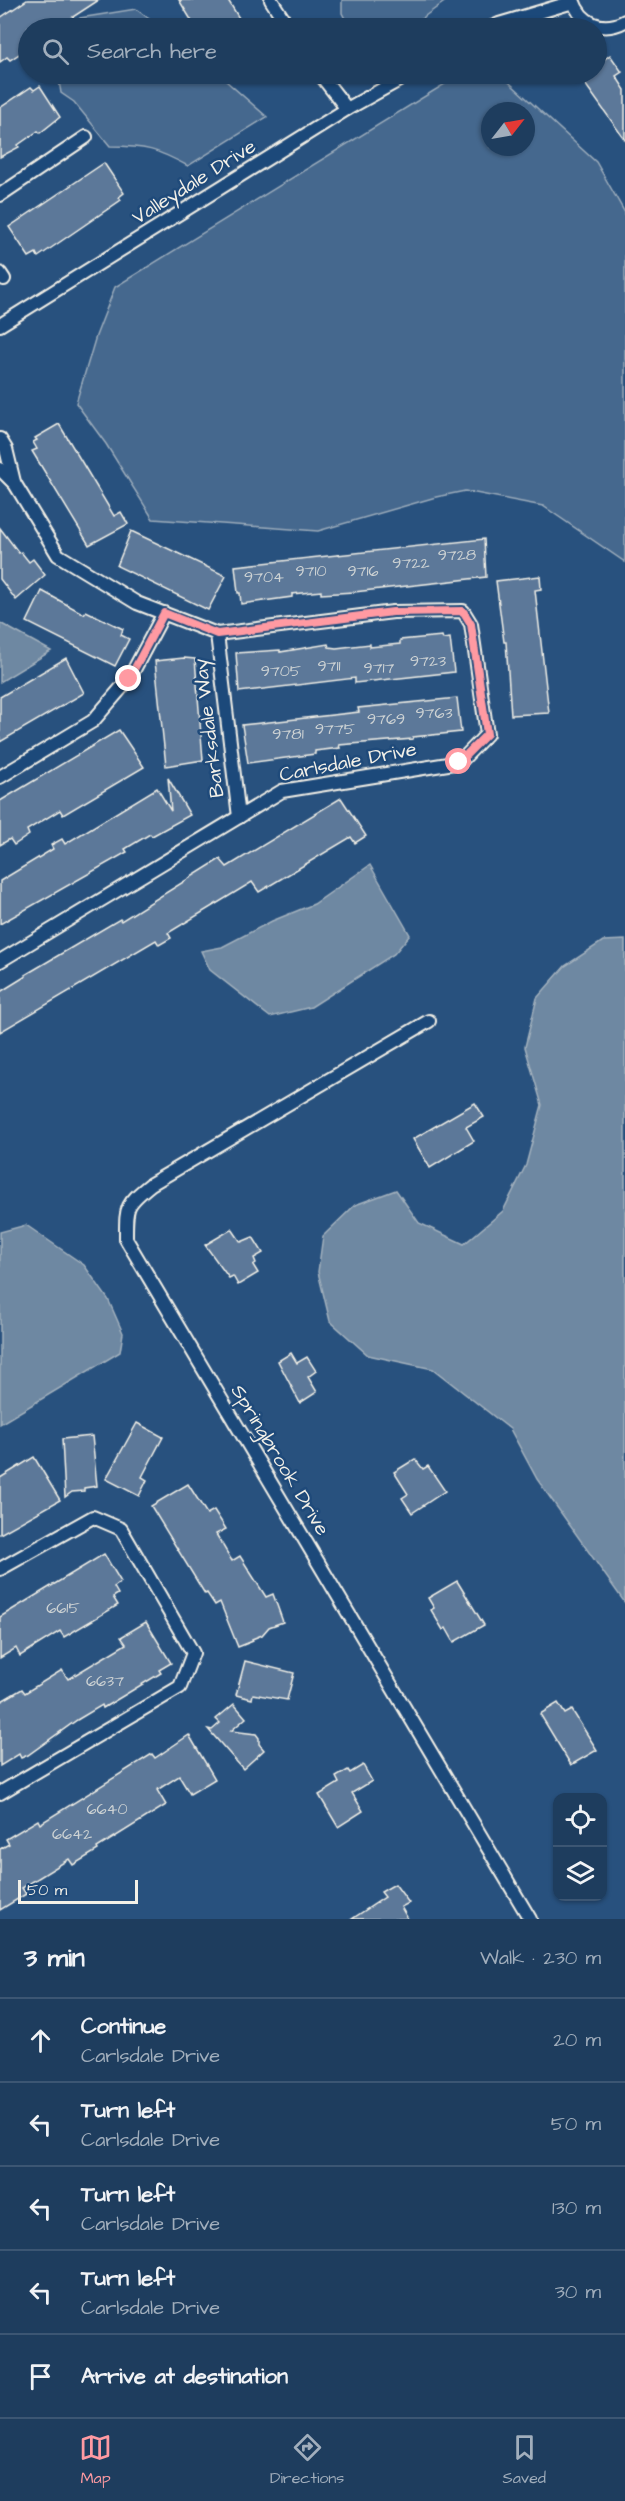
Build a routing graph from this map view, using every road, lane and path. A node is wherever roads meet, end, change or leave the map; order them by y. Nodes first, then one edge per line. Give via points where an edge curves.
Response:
1 (272, 0) edge
2 (573, 1) edge
3 (283, 18) edge
4 (518, 18) edge
5 (583, 18) edge
6 (625, 21) edge
7 (607, 27) edge
8 (328, 84) edge
9 (392, 84) edge
10 (347, 109) junction
11 (87, 137) dead end
12 (0, 195) edge
13 (0, 325) edge
14 (0, 439) edge
15 (0, 469) edge
16 (15, 484) junction
17 (164, 613) junction
18 (217, 634) junction
19 (0, 777) edge
20 (239, 817) junction
21 (0, 961) edge
22 (429, 1021) dead end
23 (0, 1569) edge
24 (0, 1793) edge
25 (530, 1919) edge

1 - 3 street
2 - 4 street
2 - 5 street
6 - 7 street
8 - 10 street
9 - 10 street, Valleydale Drive
10 - 13 street, Valleydale Drive
11 - 12 street
14 - 16 street, Carlsdale Drive
15 - 16 street, Carlsdale Drive
16 - 17 street, Carlsdale Drive via 58,555 136,603
17 - 18 street, Carlsdale Drive
17 - 19 street via 129,679 93,721
18 - 20 street, Barksdale Way
18 - 20 street, Carlsdale Drive via 393,612 463,611 471,624 487,734 459,762 282,791
20 - 21 street, Carlsdale Drive
22 - 25 street, Springbrook Drive via 151,1184 129,1204 126,1239
23 - 24 street via 93,1517 121,1529 193,1653 180,1687

